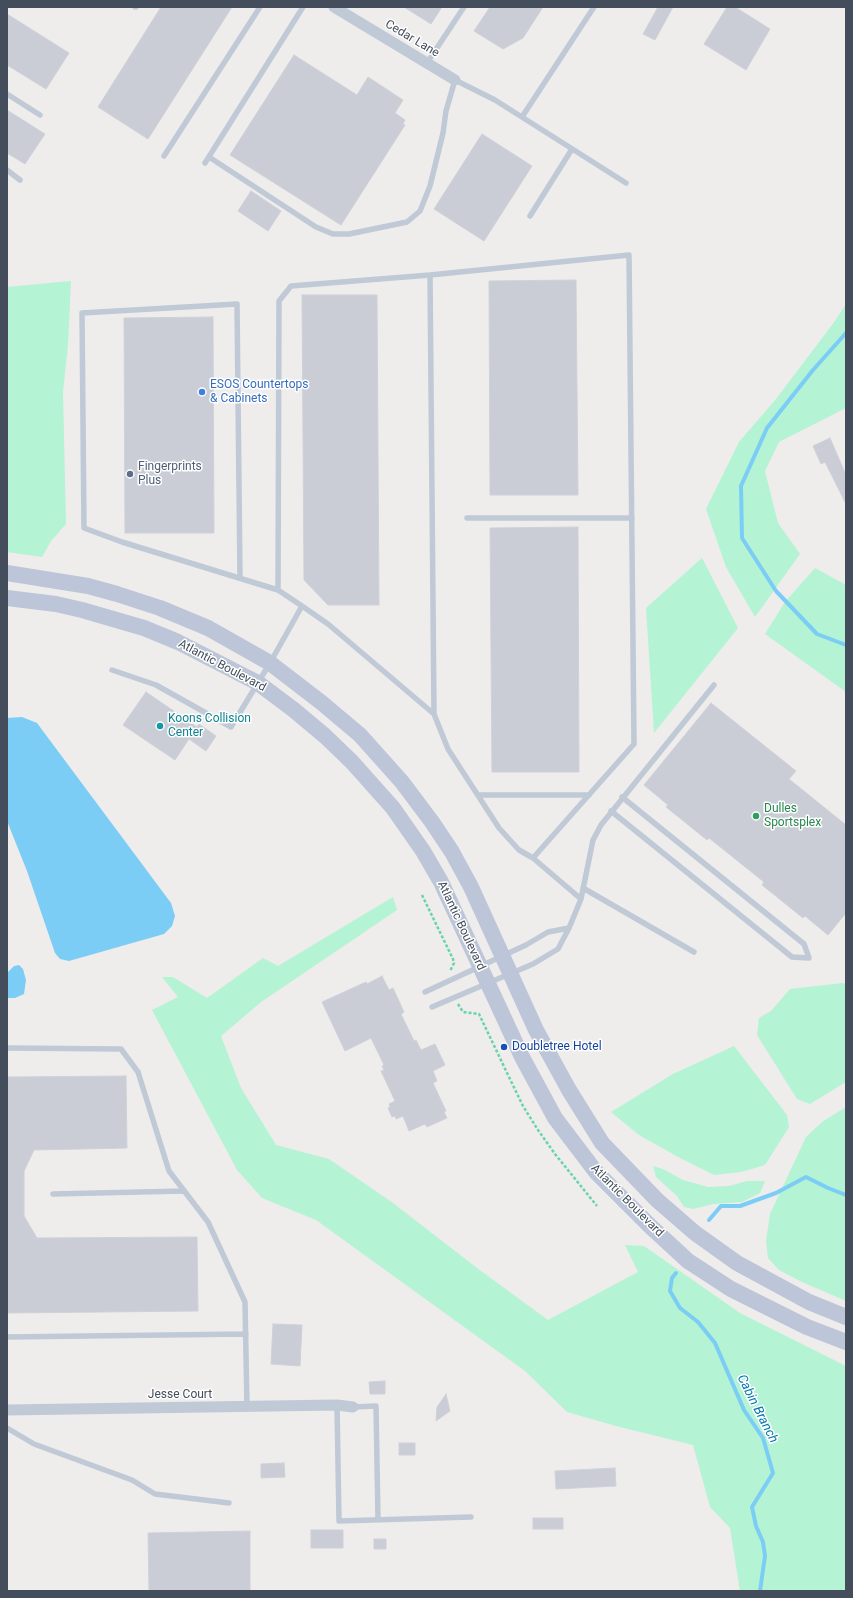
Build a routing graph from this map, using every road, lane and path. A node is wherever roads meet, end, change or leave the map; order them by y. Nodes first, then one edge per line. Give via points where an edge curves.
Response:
1 (260, 7) edge
2 (303, 7) edge
3 (334, 7) edge
4 (464, 7) edge
5 (594, 7) edge
6 (427, 63) junction
7 (455, 80) junction
8 (7, 94) edge
9 (40, 115) dead end
10 (522, 117) junction
11 (572, 149) junction
12 (164, 156) dead end
13 (209, 157) junction
14 (206, 163) dead end
15 (7, 170) edge
16 (20, 180) dead end
17 (626, 183) dead end
18 (530, 216) dead end
19 (430, 276) junction
20 (467, 518) dead end
21 (632, 518) junction
22 (7, 573) edge
23 (240, 578) junction
24 (278, 590) junction
25 (7, 598) edge
26 (302, 606) junction
27 (270, 664) junction
28 (112, 670) dead end
29 (258, 683) junction
30 (714, 685) dead end
31 (434, 714) junction
32 (479, 795) junction
33 (589, 795) junction
34 (622, 797) junction
35 (611, 811) junction
36 (533, 858) junction
37 (583, 888) junction
38 (422, 895) dead end
39 (581, 899) junction
40 (569, 928) junction
41 (694, 952) dead end
42 (502, 955) junction
43 (480, 966) junction
44 (448, 972) dead end
45 (509, 974) junction
46 (488, 983) junction
47 (425, 992) dead end
48 (432, 1007) dead end
49 (460, 1008) dead end
50 (7, 1048) edge
51 (184, 1192) junction
52 (53, 1194) dead end
53 (597, 1206) dead end
54 (846, 1317) edge
55 (246, 1334) junction
56 (7, 1338) edge
57 (846, 1342) edge
58 (337, 1405) junction
59 (247, 1407) junction
60 (353, 1407) joint
61 (7, 1410) edge
62 (7, 1428) edge
63 (229, 1503) dead end
64 (471, 1517) dead end
65 (378, 1520) junction

1 - 12 lane
2 - 13 lane
3 - 6 street, Cedar Lane
4 - 6 lane
5 - 10 lane
6 - 7 street, Cedar Lane
7 - 10 lane
7 - 13 lane via 430,186 420,211 407,222 349,234 333,234 316,227
8 - 9 lane
10 - 11 lane
11 - 17 lane
11 - 18 lane
13 - 14 lane
15 - 16 lane
19 - 21 lane via 629,255
19 - 24 lane via 292,286 279,301
19 - 31 lane
20 - 21 lane
21 - 33 lane via 634,744
22 - 27 main road, Atlantic Boulevard via 88,586 137,600 208,628
23 - 23 lane via 84,528 82,313 238,304
23 - 24 lane
24 - 26 lane
25 - 29 main road, Atlantic Boulevard via 56,604 144,628 203,654
26 - 27 lane
26 - 31 lane via 328,624
27 - 29 lane
27 - 42 main road, Atlantic Boulevard via 360,735 402,782 452,852
28 - 29 lane via 156,686 231,727
29 - 43 main road, Atlantic Boulevard via 325,736 393,808 441,882
30 - 34 lane
31 - 32 lane via 448,748
32 - 33 lane
32 - 36 lane via 499,828 519,850
33 - 36 lane
34 - 35 lane
34 - 35 lane via 804,944 809,958 792,957
35 - 37 lane via 593,840
36 - 39 lane
37 - 39 lane
37 - 41 lane
38 - 44 path via 453,959 453,966
39 - 40 lane
40 - 42 lane via 548,932
40 - 45 lane via 558,949
42 - 43 lane
42 - 45 main road, Atlantic Boulevard
43 - 46 main road, Atlantic Boulevard
43 - 47 lane
45 - 46 lane
45 - 54 main road, Atlantic Boulevard via 569,1090 602,1143 657,1200 737,1263 809,1302
46 - 48 lane
46 - 57 main road, Atlantic Boulevard via 522,1057 555,1118 596,1172 688,1261 731,1289 807,1328
49 - 53 path via 463,1012 479,1014 527,1112 555,1154
50 - 51 lane via 121,1049 138,1072 168,1171
51 - 52 lane
51 - 55 lane via 208,1222 245,1302
55 - 56 lane
55 - 59 lane
58 - 59 street, Jesse Court
58 - 60 street, Jesse Court
58 - 65 lane via 339,1521
59 - 61 street, Jesse Court
60 - 65 lane via 376,1406
62 - 63 lane via 34,1444 132,1480 155,1494
64 - 65 lane

